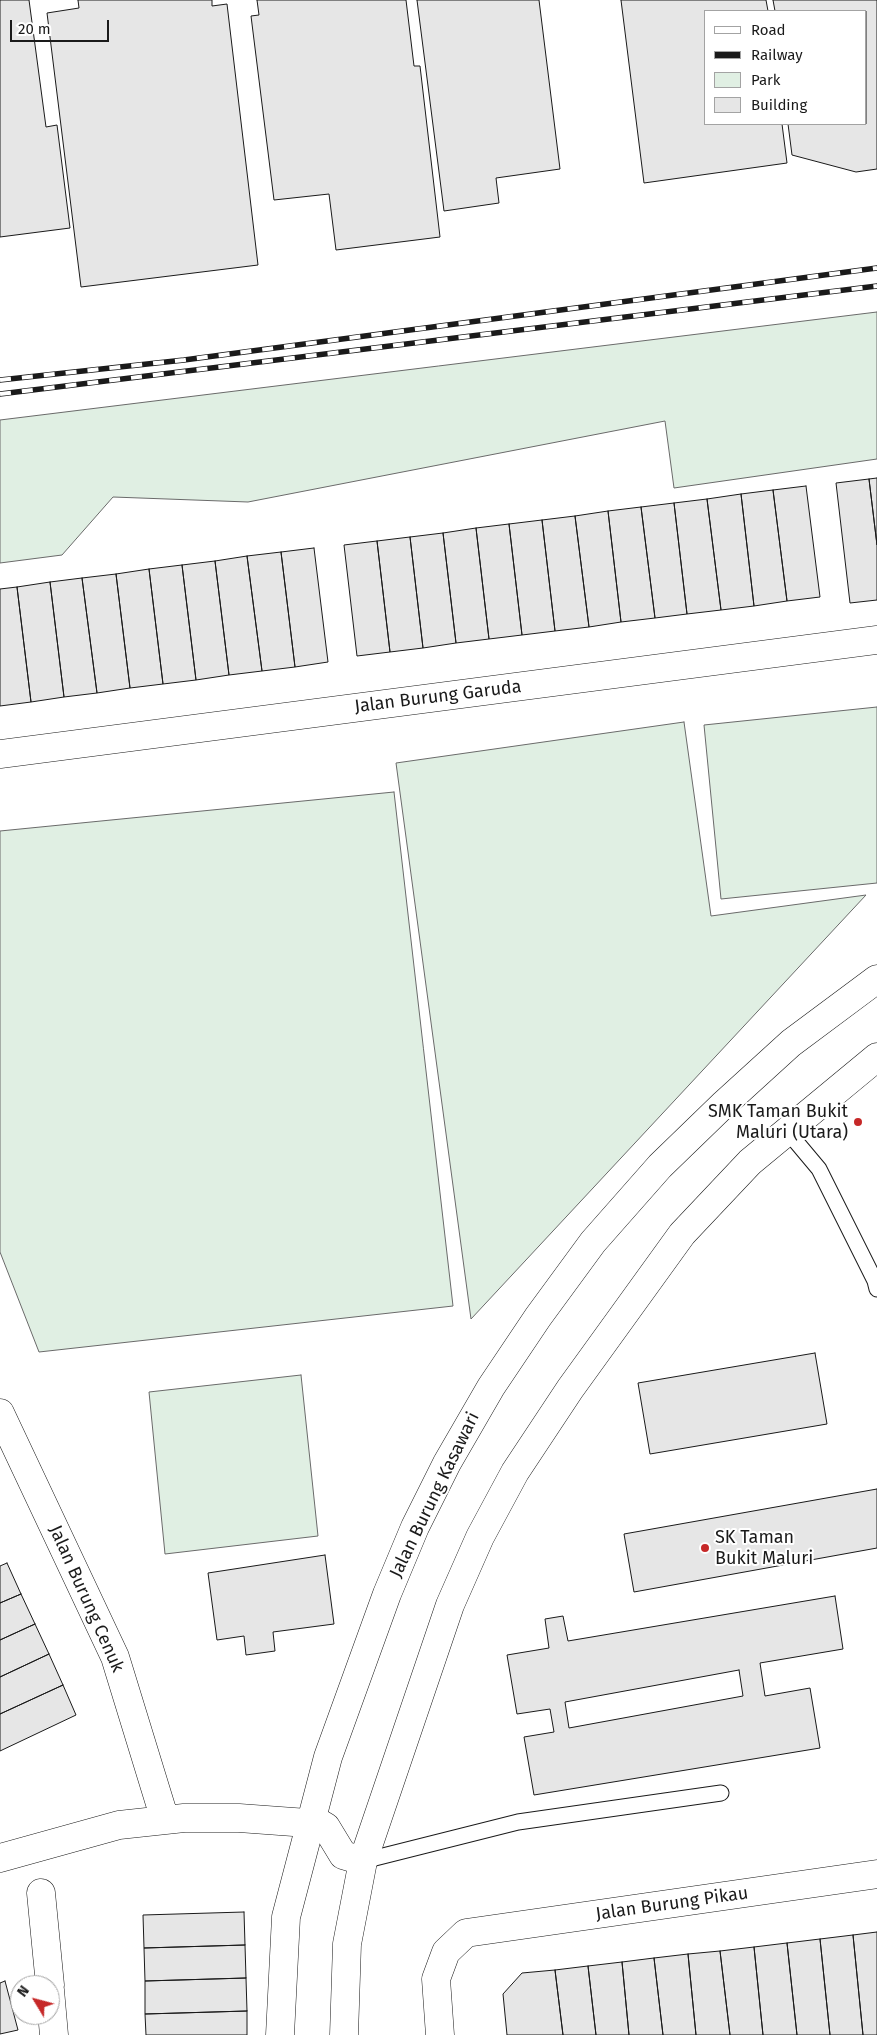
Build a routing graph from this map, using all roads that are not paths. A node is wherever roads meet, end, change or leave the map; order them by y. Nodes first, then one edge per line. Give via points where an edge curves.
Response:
1 (877, 640) edge
2 (0, 754) edge
3 (877, 979) edge
4 (877, 1057) edge
5 (788, 1132) junction
6 (877, 1289) edge
7 (0, 1413) edge
8 (721, 1793) dead end
9 (165, 1820) junction
10 (311, 1823) junction
11 (0, 1858) edge
12 (363, 1861) junction
13 (877, 1874) edge
14 (41, 1893) dead end
15 (49, 1975) edge
16 (280, 2035) edge
17 (344, 2035) edge
18 (440, 2035) edge

1 - 2 street, Jalan Burung Garuda
3 - 10 street, Jalan Burung Kasawari via 791,1043 660,1166 593,1242 490,1387 447,1463 387,1594 331,1749
4 - 5 street
5 - 6 lane via 819,1169
5 - 12 street via 750,1162 682,1234 570,1389 515,1472 480,1537 450,1605
7 - 9 street, Jalan Burung Cenuk via 115,1656
8 - 12 lane via 518,1822
9 - 10 street via 238,1818
9 - 11 street via 119,1825
10 - 12 street via 326,1827 343,1854
10 - 16 street, Jalan Burung Kasawari via 286,1917
12 - 17 street via 347,1944
13 - 18 street, Jalan Burung Pikau via 466,1933 446,1952 436,1979
14 - 15 street

